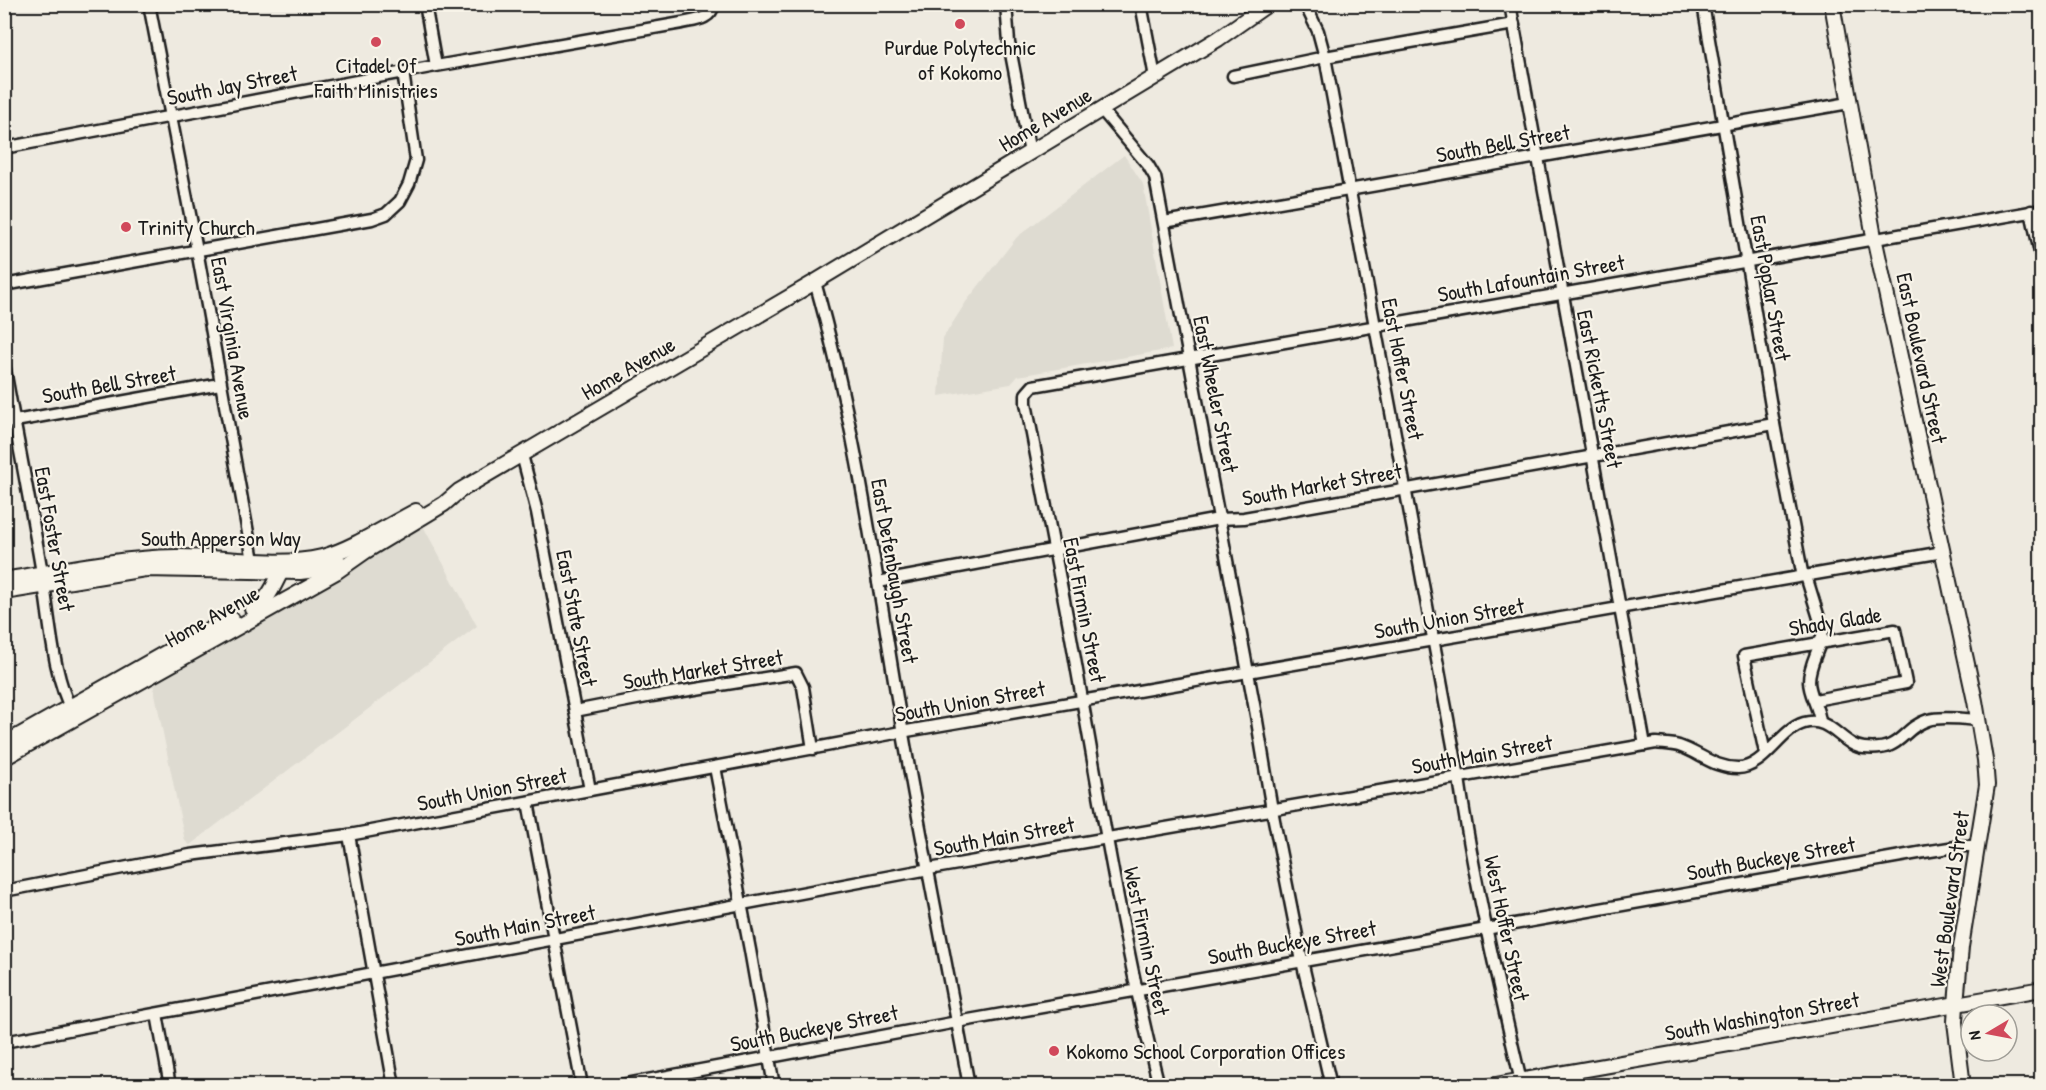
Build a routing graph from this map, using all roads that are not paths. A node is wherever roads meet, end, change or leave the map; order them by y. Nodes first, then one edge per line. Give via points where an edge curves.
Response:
1 (148, 4) edge
2 (424, 4) edge
3 (1006, 4) edge
4 (1141, 4) edge
5 (1268, 4) edge
6 (1305, 4) edge
7 (1510, 4) edge
8 (1703, 4) edge
9 (1832, 4) edge
10 (713, 9) edge
11 (1514, 24) junction
12 (1325, 57) junction
13 (436, 66) junction
14 (403, 72) junction
15 (1233, 76) dead end
16 (1155, 77) junction
17 (1849, 103) junction
18 (1101, 110) junction
19 (171, 116) junction
20 (1724, 124) junction
21 (4, 148) edge
22 (1030, 153) junction
23 (1538, 157) junction
24 (1349, 190) junction
25 (2036, 210) edge
26 (1164, 222) junction
27 (1874, 237) junction
28 (197, 250) junction
29 (1745, 260) junction
30 (2042, 261) edge
31 (815, 282) junction
32 (4, 285) edge
33 (1562, 293) junction
34 (1375, 325) junction
35 (1189, 359) junction
36 (4, 364) edge
37 (220, 384) junction
38 (1029, 389) joint
39 (10, 422) edge
40 (1774, 424) junction
41 (522, 455) junction
42 (1593, 456) junction
43 (1405, 489) junction
44 (459, 491) junction
45 (1219, 519) junction
46 (1054, 548) junction
47 (366, 551) junction
48 (1943, 552) junction
49 (254, 566) junction
50 (284, 567) junction
51 (1806, 576) junction
52 (43, 579) junction
53 (4, 580) edge
54 (878, 582) junction
55 (4, 592) edge
56 (1620, 609) junction
57 (1433, 640) junction
58 (1820, 643) junction
59 (1248, 673) junction
60 (1815, 700) junction
61 (1082, 702) junction
62 (575, 711) junction
63 (72, 712) junction
64 (1978, 720) junction
65 (1820, 722) junction
66 (903, 732) junction
67 (4, 744) edge
68 (1645, 745) junction
69 (813, 749) junction
70 (1765, 753) junction
71 (4, 758) edge
72 (715, 767) junction
73 (1459, 778) junction
74 (590, 790) junction
75 (528, 802) junction
76 (1272, 810) junction
77 (349, 835) junction
78 (1106, 839) junction
79 (1978, 846) junction
80 (929, 869) junction
81 (4, 891) edge
82 (742, 904) junction
83 (1485, 927) junction
84 (555, 939) junction
85 (1302, 961) junction
86 (373, 974) junction
87 (2042, 989) edge
88 (1137, 990) junction
89 (1956, 1004) junction
90 (157, 1014) junction
91 (957, 1022) junction
92 (4, 1042) edge
93 (768, 1057) junction
94 (1521, 1083) edge
95 (170, 1086) edge
96 (394, 1086) edge
97 (582, 1086) edge
98 (615, 1086) edge
99 (774, 1086) edge
100 (969, 1086) edge
101 (1159, 1086) edge
102 (1331, 1086) edge
103 (1490, 1086) edge
104 (1963, 1086) edge

1 - 19 street, East Virginia Avenue
2 - 13 street
3 - 22 street via 1009,43
4 - 16 street
5 - 16 main road, Home Avenue
6 - 12 street, East Hoffer Street
7 - 11 street, East Ricketts Street
8 - 20 street, East Poplar Street
9 - 17 main road, East Boulevard Street
10 - 13 street, South Jay Street via 706,18 682,23
11 - 12 street
11 - 23 street, East Ricketts Street
12 - 15 street
12 - 24 street, East Hoffer Street
13 - 14 street, South Jay Street
14 - 19 street, South Jay Street
14 - 28 street via 416,160 409,184 393,208 372,219
16 - 18 main road, Home Avenue
17 - 20 street, South Bell Street
17 - 27 main road, East Boulevard Street
18 - 22 main road, Home Avenue
18 - 26 street, East Wheeler Street via 1155,177
19 - 21 street, South Jay Street
19 - 28 street, East Virginia Avenue
20 - 23 street, South Bell Street
20 - 29 street, East Poplar Street
22 - 31 main road, Home Avenue
23 - 24 street, South Bell Street
23 - 33 street, East Ricketts Street
24 - 26 street, South Bell Street
24 - 34 street, East Hoffer Street
25 - 27 street, South Lafountain Street
25 - 30 street
26 - 35 street, East Wheeler Street
27 - 29 street, South Lafountain Street
27 - 48 main road, East Boulevard Street
28 - 32 street
28 - 37 street, East Virginia Avenue
29 - 33 street, South Lafountain Street
29 - 40 street, East Poplar Street
31 - 41 main road, Home Avenue
31 - 54 street, East Defenbaugh Street via 863,493
33 - 34 street, South Lafountain Street
33 - 42 street, East Ricketts Street
34 - 35 street, South Lafountain Street
34 - 43 street, East Hoffer Street
35 - 38 street, South Lafountain Street
35 - 45 street, East Wheeler Street
36 - 39 street, East Foster Street
37 - 39 street, South Bell Street
37 - 49 street, East Virginia Avenue
38 - 46 street, East Firmin Street via 1026,403
39 - 52 street, East Foster Street
40 - 42 street, South Market Street
40 - 51 street, East Poplar Street via 1802,572
41 - 44 main road, Home Avenue
41 - 62 street, East State Street via 537,512
42 - 43 street, South Market Street
42 - 56 street, East Ricketts Street
43 - 45 street, South Market Street
43 - 57 street, East Hoffer Street
44 - 47 main road, Home Avenue
44 - 50 main road, South Apperson Way via 333,554
45 - 46 street, South Market Street
45 - 59 street, East Wheeler Street
46 - 54 street, South Market Street
46 - 61 street, East Firmin Street
47 - 50 main road, South Apperson Way via 316,570
47 - 63 main road, Home Avenue via 336,572
48 - 51 street, South Union Street
48 - 64 main road, East Boulevard Street
49 - 50 main road, South Apperson Way
49 - 52 main road, South Apperson Way via 145,569
50 - 63 main road, Home Avenue via 265,601 182,644
51 - 56 street, South Union Street
51 - 58 street, East Poplar Street via 1821,618
52 - 53 main road, South Apperson Way
52 - 55 main road, South Apperson Way
52 - 63 street, East Foster Street via 58,676
54 - 66 street, East Defenbaugh Street
56 - 57 street, South Union Street
56 - 68 street, East Ricketts Street
57 - 59 street, South Union Street
57 - 73 street, East Hoffer Street
58 - 60 street, East Poplar Street via 1809,681
58 - 60 street, Shady Glade via 1894,630 1906,683
58 - 70 street, Shady Glade via 1744,656
59 - 61 street, South Union Street
59 - 76 street, East Wheeler Street
60 - 65 street, East Poplar Street
61 - 66 street, South Union Street
61 - 78 street, East Firmin Street
62 - 69 street, South Market Street via 796,673 803,687
62 - 74 street, East State Street
63 - 67 main road, Home Avenue
63 - 71 main road, Home Avenue
64 - 65 street via 1931,719 1917,725 1896,744 1865,748 1857,747
64 - 79 main road, West Boulevard Street via 1987,784
65 - 70 street, South Main Street via 1794,726
66 - 69 street, South Union Street
66 - 80 street, East Defenbaugh Street
68 - 70 street, South Main Street via 1679,746 1715,765 1739,768 1753,764
68 - 73 street, South Main Street
69 - 72 street, South Union Street
72 - 74 street, South Union Street
72 - 82 street
73 - 76 street, South Main Street
73 - 83 street, West Hoffer Street
74 - 75 street, South Union Street
75 - 77 street, South Union Street
75 - 84 street
76 - 78 street, South Main Street
76 - 85 street, East Wheeler Street
77 - 81 street, South Union Street via 190,855
77 - 86 street
78 - 80 street, South Main Street
78 - 88 street, West Firmin Street
79 - 83 street, South Buckeye Street via 1914,853
79 - 89 main road, West Boulevard Street
80 - 82 street, South Main Street
80 - 91 street, East Defenbaugh Street
82 - 84 street, South Main Street
82 - 93 street
83 - 85 street, South Buckeye Street
83 - 94 street, West Hoffer Street
84 - 86 street, South Main Street
84 - 97 street
85 - 88 street, South Buckeye Street
85 - 102 street, East Wheeler Street
86 - 90 street, South Main Street
86 - 96 street
87 - 89 main road, South Washington Street
88 - 91 street, South Buckeye Street
88 - 101 street, West Firmin Street
89 - 94 main road, South Washington Street
89 - 104 main road, West Boulevard Street
90 - 92 street, South Main Street
90 - 95 street
91 - 93 street, South Buckeye Street
91 - 100 street, East Defenbaugh Street
93 - 98 street, South Buckeye Street
93 - 99 street
94 - 103 main road, South Washington Street

